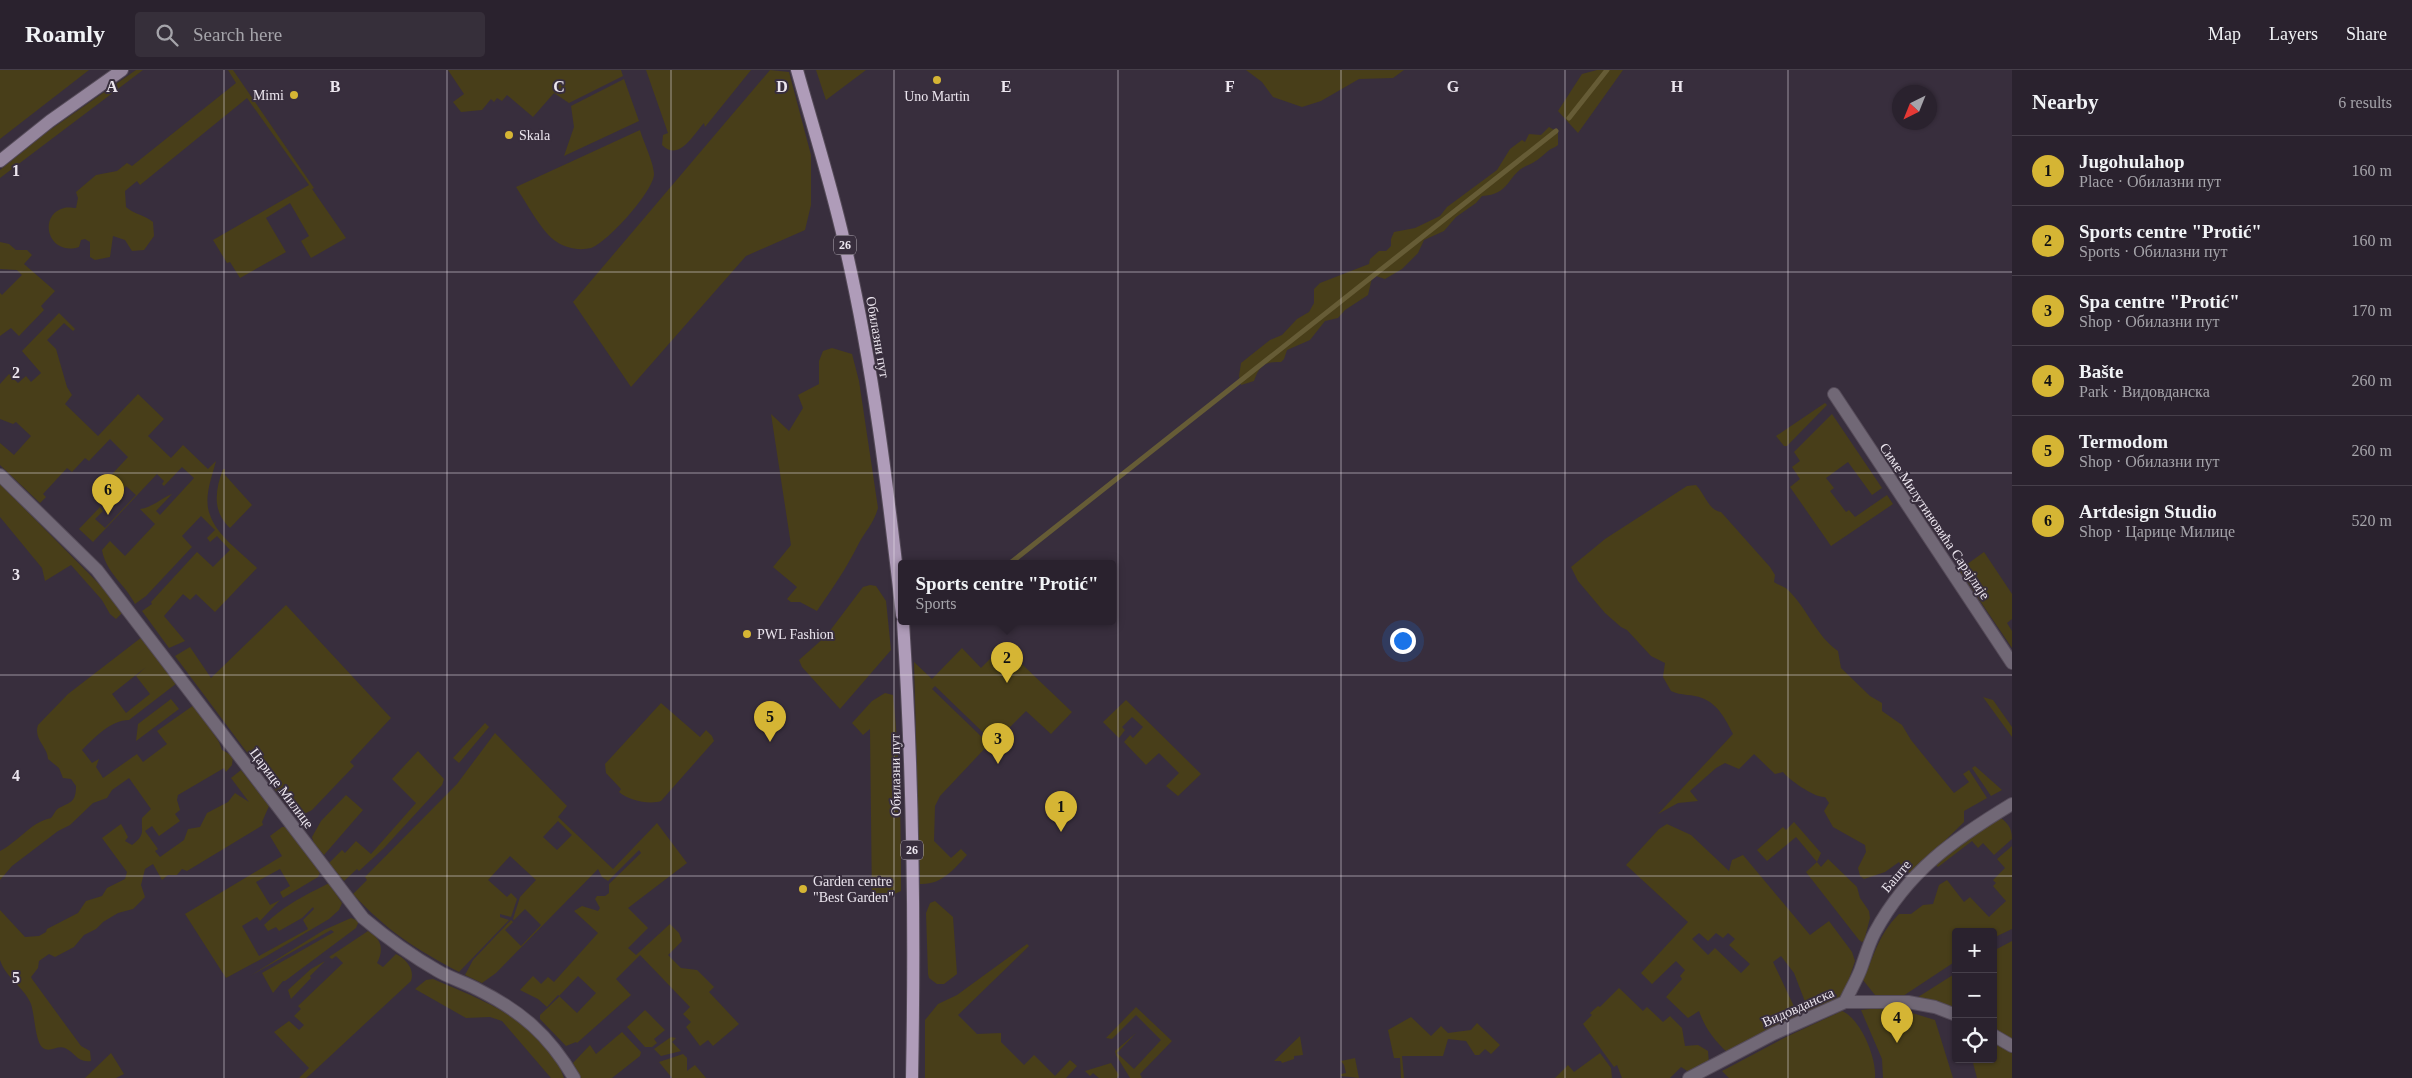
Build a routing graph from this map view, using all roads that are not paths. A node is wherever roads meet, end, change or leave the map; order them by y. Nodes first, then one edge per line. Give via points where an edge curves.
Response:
1 (122, 70) edge
2 (797, 70) edge
3 (0, 161) edge
4 (1834, 394) dead end
5 (0, 475) edge
6 (898, 581) edge
7 (902, 625) edge
8 (2012, 663) edge
9 (2012, 804) edge
10 (1845, 1002) junction
11 (1952, 1014) edge
12 (1997, 1037) edge
13 (2012, 1046) edge
14 (574, 1078) edge
15 (912, 1078) edge
16 (1690, 1078) edge

1 - 3 street
2 - 6 main road, Обилазни пут / 26 via 844,243 865,347
4 - 8 street, Симе Милутиновића Сарајлије
5 - 14 street, Царице Милице via 97,570 363,918 396,946 515,1010 555,1047
7 - 15 main road, Обилазни пут / 26 via 909,713 913,890
9 - 10 street, Баште via 1933,857 1904,889 1874,934
10 - 11 street, Видовданска via 1908,1002
10 - 16 street, Видовданска via 1773,1034
12 - 13 street

